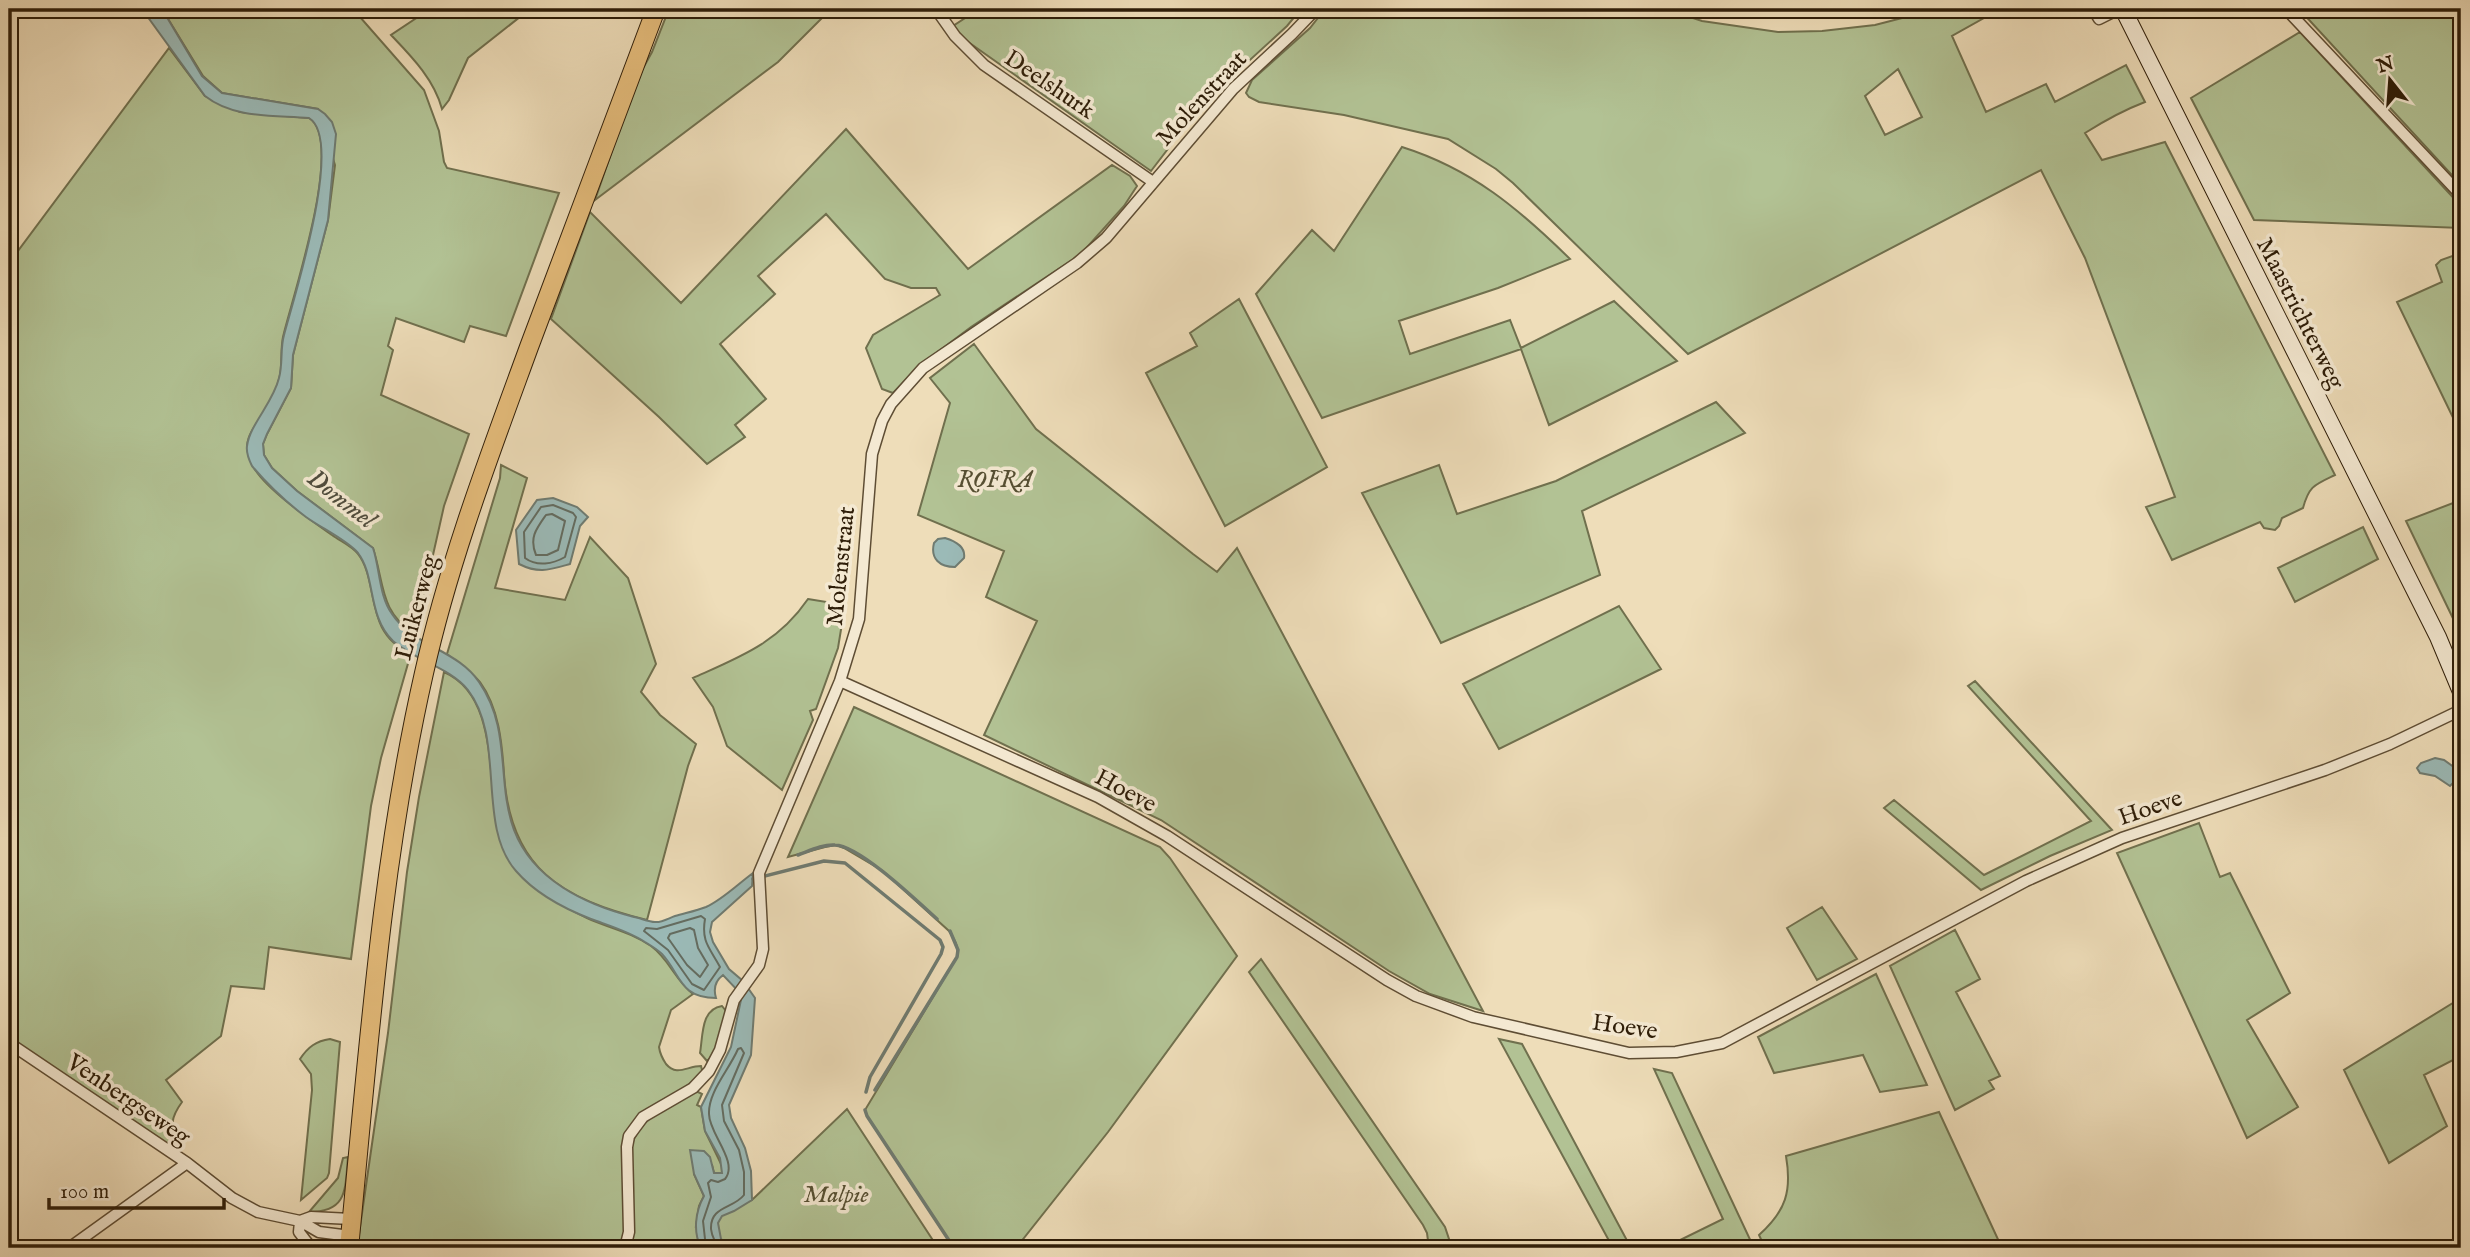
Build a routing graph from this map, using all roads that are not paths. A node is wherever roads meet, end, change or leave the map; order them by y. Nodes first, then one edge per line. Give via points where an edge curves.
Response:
1 (656, 9) edge
2 (936, 9) edge
3 (1316, 9) edge
4 (2093, 9) edge
5 (2121, 9) edge
6 (2286, 9) edge
7 (1153, 182) junction
8 (2461, 195) edge
9 (2438, 637) junction
10 (2461, 669) edge
11 (840, 681) junction
12 (2461, 692) edge
13 (2461, 710) edge
14 (9, 1043) edge
15 (187, 1163) junction
16 (300, 1222) junction
17 (350, 1234) edge
18 (309, 1245) dead end
19 (68, 1248) edge
20 (625, 1248) edge

1 - 17 main road, Luikerweg via 481,480 433,635 392,841
2 - 7 street, Deelshurk via 984,65
3 - 7 street, Molenstraat via 1233,89
4 - 5 street, Maastrichterweg via 2099,19
5 - 9 main road, Maastrichterweg
6 - 8 street
7 - 11 street, Molenstraat via 1106,238 1077,264 923,368 891,404 872,454 859,619
9 - 10 main road, Maastrichterweg
9 - 12 main road, Maastrichterweg
11 - 13 street, Hoeve via 1098,796 1416,996 1473,1017 1629,1053 1676,1052 1722,1043 2075,858 2325,770
11 - 20 street, Molenstraat via 759,878 763,949 759,965 734,1000 720,1050 693,1088 643,1117 629,1136
14 - 15 street, Venbergseweg
15 - 16 street, Venbergseweg via 249,1207
15 - 19 street
16 - 17 street, Venbergseweg via 319,1232
16 - 17 street, Venbergseweg via 311,1217
16 - 18 street via 299,1232

